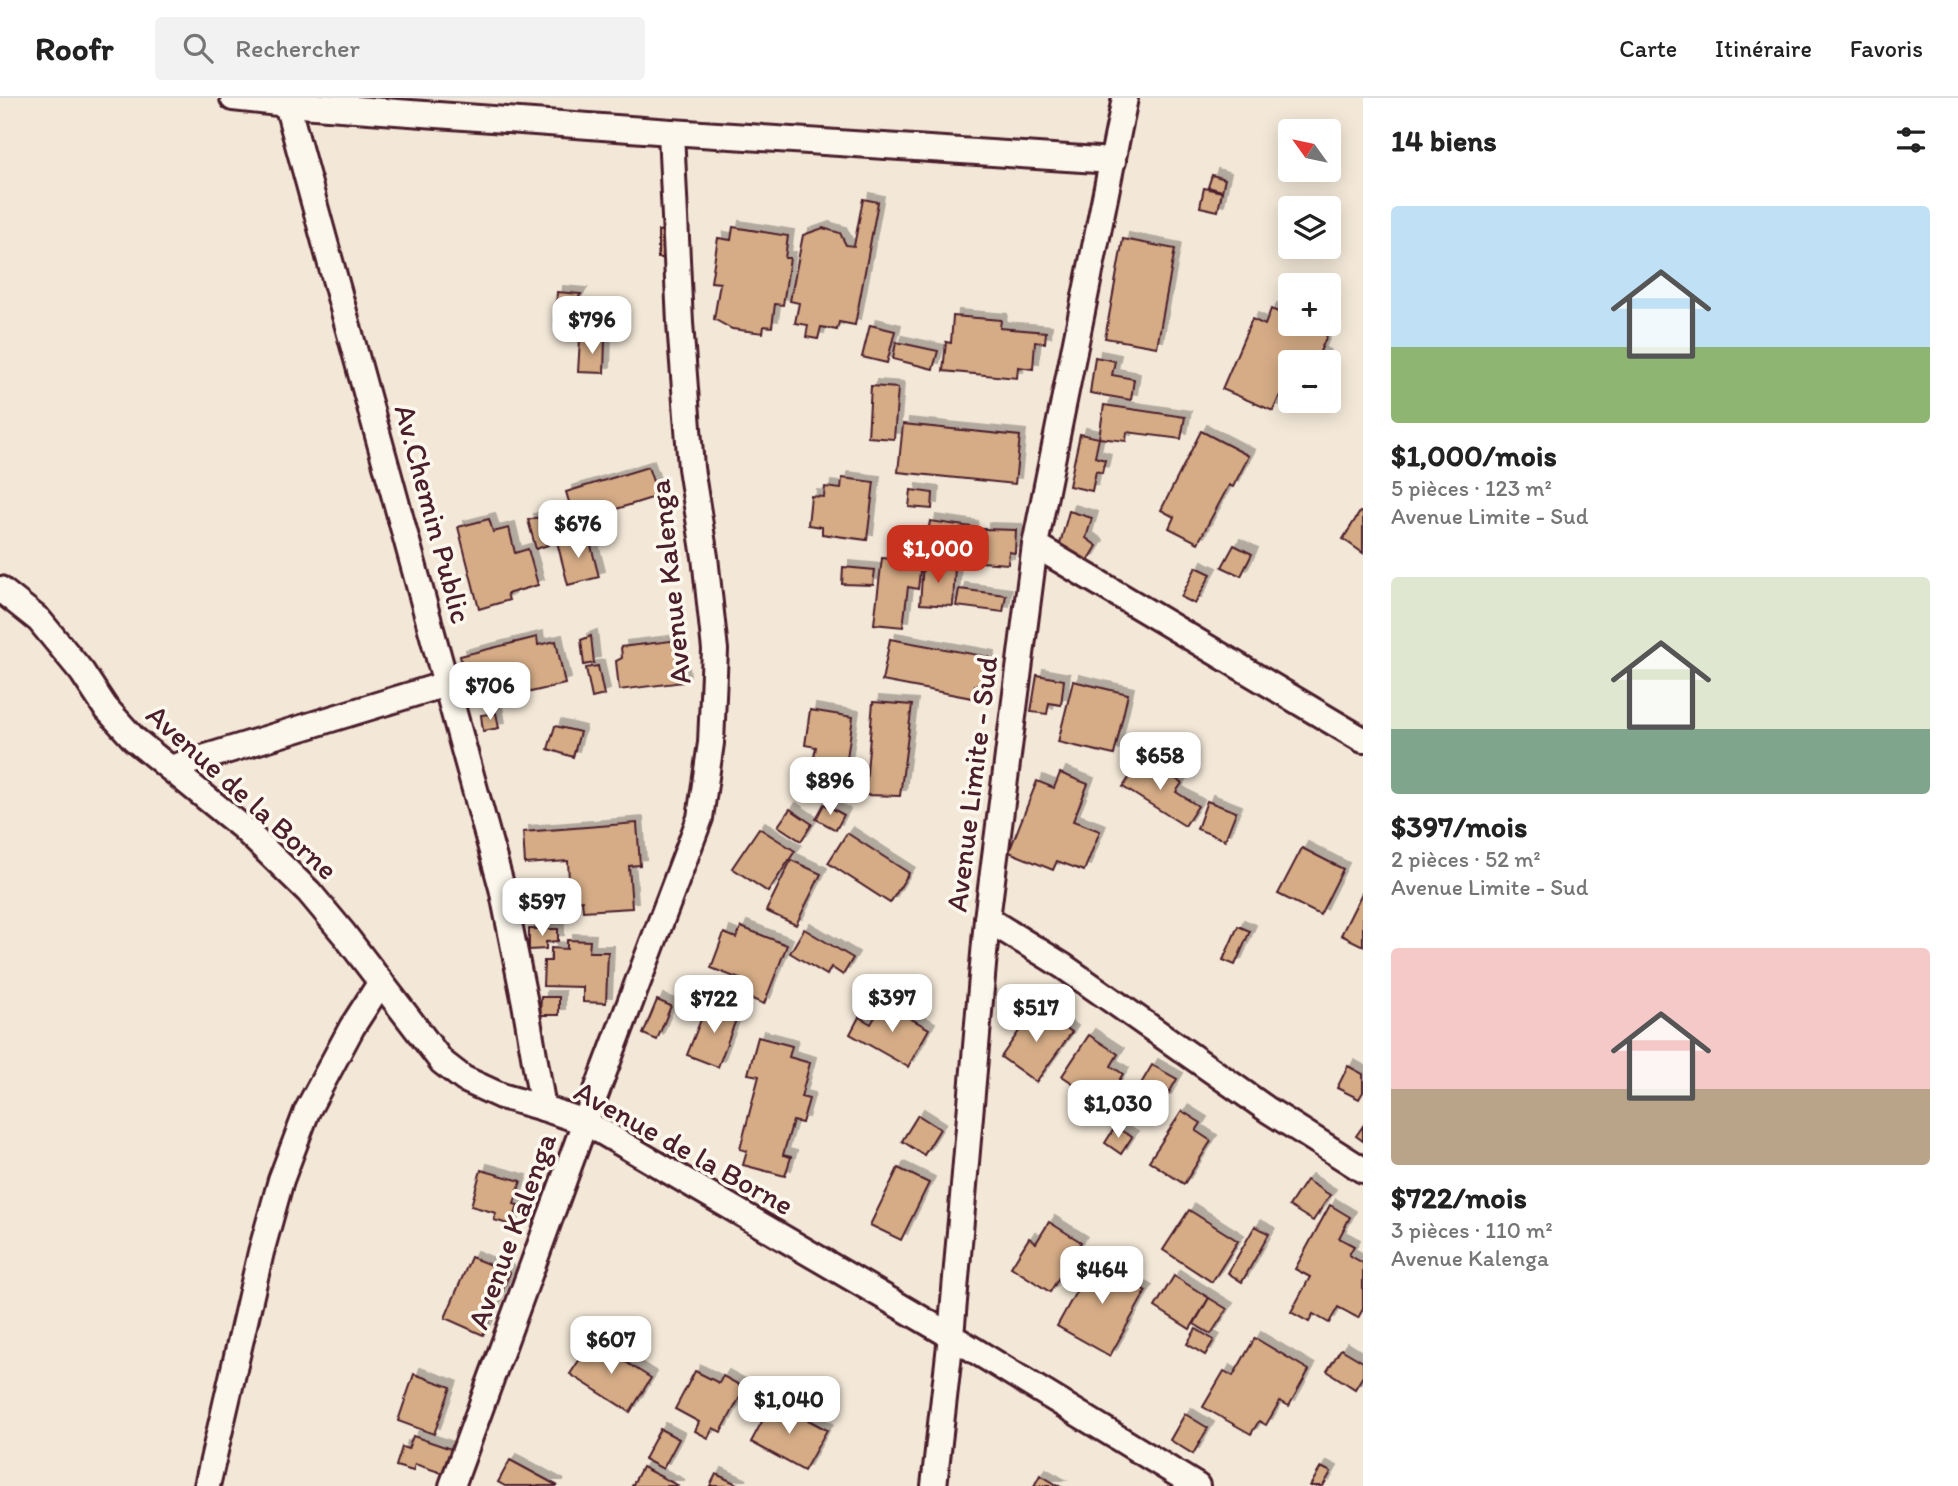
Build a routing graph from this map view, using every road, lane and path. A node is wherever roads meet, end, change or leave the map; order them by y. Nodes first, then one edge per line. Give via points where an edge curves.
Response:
1 (233, 98) edge
2 (1125, 98) edge
3 (287, 104) junction
4 (671, 132) junction
5 (1113, 161) junction
6 (1035, 545) junction
7 (0, 589) edge
8 (446, 684) junction
9 (1363, 740) edge
10 (170, 768) junction
11 (987, 919) junction
12 (381, 982) junction
13 (543, 1108) junction
14 (584, 1122) junction
15 (1363, 1170) edge
16 (951, 1336) junction
17 (207, 1486) edge
18 (452, 1486) edge
19 (934, 1486) edge
20 (1196, 1486) edge

1 - 3 street
2 - 5 street, Avenue Limite - Sud
3 - 4 street
3 - 8 street, Av.Chemin Public
4 - 5 street
4 - 14 street, Avenue Kalenga via 691,468 715,650 710,743 700,818
5 - 6 street, Avenue Limite - Sud
6 - 9 street
6 - 11 street, Avenue Limite - Sud
7 - 10 street, Avenue de la Borne via 39,620 134,739
8 - 10 street
8 - 13 street, Av.Chemin Public via 502,888
10 - 12 street, Avenue de la Borne via 242,827 309,892
11 - 15 street
11 - 16 street, Avenue Limite - Sud
12 - 13 street, Avenue de la Borne via 442,1062 464,1079 501,1096
12 - 17 street via 307,1111 281,1180
13 - 14 street, Avenue de la Borne
14 - 16 street, Avenue de la Borne
14 - 18 street, Avenue Kalenga
16 - 19 street, Avenue Limite - Sud
16 - 20 street, Avenue de la Borne

